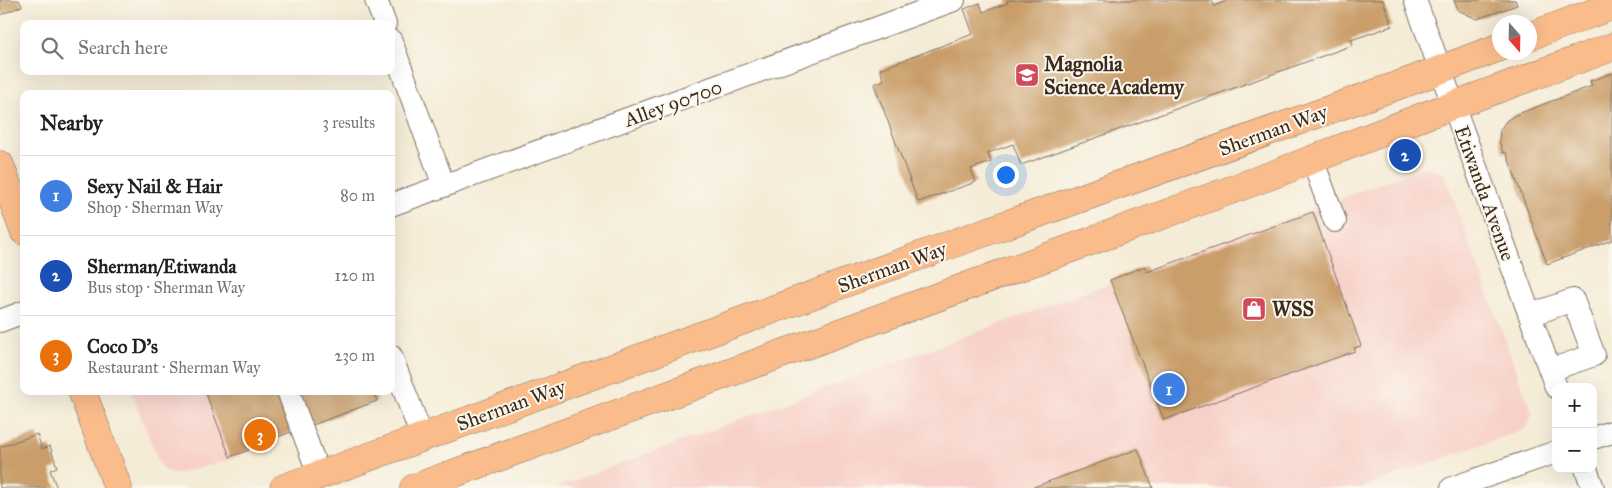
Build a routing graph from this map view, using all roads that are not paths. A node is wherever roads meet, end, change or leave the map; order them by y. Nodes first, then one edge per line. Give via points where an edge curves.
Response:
1 (376, 0) edge
2 (954, 0) edge
3 (1415, 0) edge
4 (1612, 6) edge
5 (384, 20) edge
6 (1537, 33) edge
7 (1612, 47) edge
8 (1492, 50) edge
9 (395, 53) edge
10 (1439, 70) junction
11 (1452, 106) junction
12 (1312, 159) junction
13 (0, 165) edge
14 (444, 186) junction
15 (395, 204) edge
16 (20, 220) edge
17 (1335, 221) dead end
18 (20, 314) edge
19 (1530, 315) junction
20 (0, 321) edge
21 (395, 366) edge
22 (1553, 378) edge
23 (83, 395) edge
24 (289, 395) edge
25 (1612, 432) edge
26 (422, 437) junction
27 (1597, 437) edge
28 (1552, 453) edge
29 (1587, 473) edge
30 (319, 475) junction
31 (118, 488) edge
32 (284, 488) edge
33 (414, 488) edge
34 (1452, 488) edge
35 (1593, 488) edge

1 - 5 street
2 - 14 street, Alley 90700
3 - 10 street, Etiwanda Avenue
4 - 6 main road
7 - 11 main road, Sherman Way
8 - 10 main road, Sherman Way
9 - 14 street
10 - 11 street, Etiwanda Avenue
10 - 26 main road, Sherman Way
11 - 12 main road, Sherman Way
11 - 19 street, Etiwanda Avenue
12 - 17 street
12 - 33 main road, Sherman Way
13 - 16 main road
14 - 15 street, Alley 90700
18 - 20 street
19 - 22 street, Etiwanda Avenue
19 - 22 street via 1573,300 1594,355
21 - 26 street
23 - 31 main road
24 - 30 street
25 - 27 street
26 - 30 main road, Sherman Way
28 - 34 street
29 - 35 street
30 - 32 main road, Sherman Way

